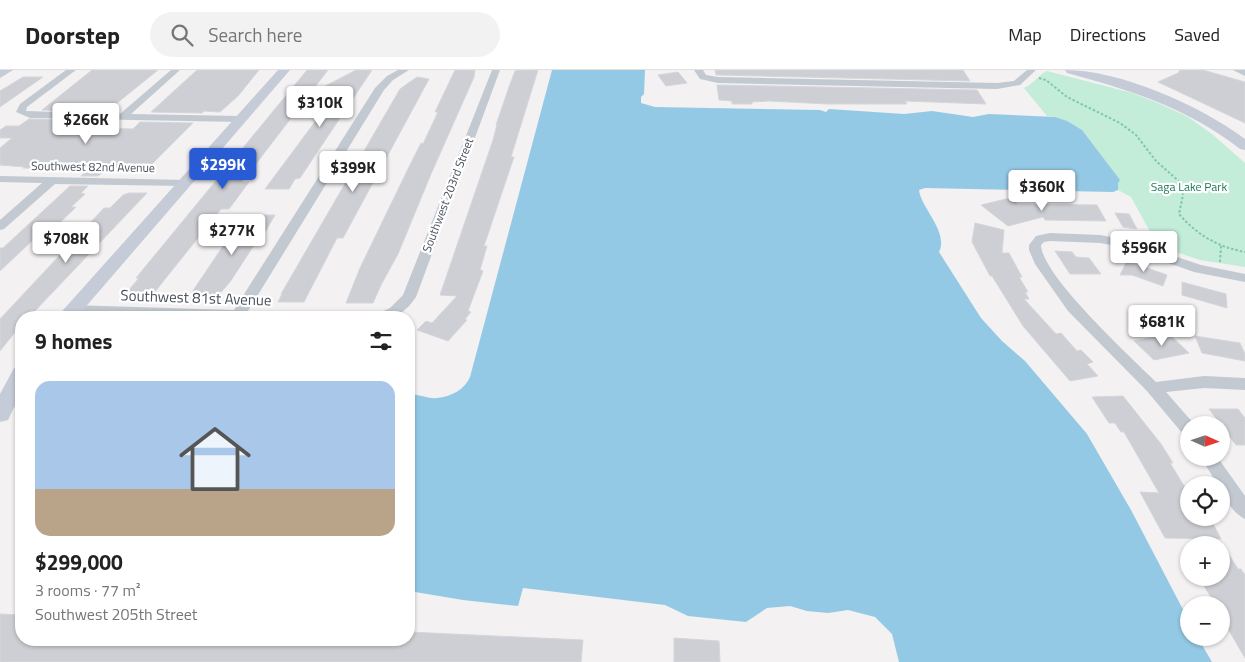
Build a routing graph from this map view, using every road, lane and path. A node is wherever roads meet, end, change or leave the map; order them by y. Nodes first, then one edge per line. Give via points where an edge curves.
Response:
1 (7, 70) edge
2 (72, 70) edge
3 (176, 70) edge
4 (284, 70) edge
5 (496, 70) edge
6 (1071, 70) edge
7 (1237, 70) edge
8 (402, 71) edge
9 (1030, 72) edge
10 (1245, 72) edge
11 (0, 74) edge
12 (701, 74) edge
13 (122, 117) junction
14 (240, 119) junction
15 (1245, 146) edge
16 (0, 179) edge
17 (52, 180) junction
18 (186, 183) junction
19 (0, 226) edge
20 (1245, 252) edge
21 (1245, 278) edge
22 (71, 311) edge
23 (241, 311) edge
24 (394, 311) edge
25 (1245, 384) edge
26 (15, 385) edge
27 (1153, 388) junction
28 (0, 414) edge
29 (1180, 419) edge
30 (1214, 466) edge
31 (1245, 511) edge

1 - 11 street
2 - 13 street via 20,111 30,115
3 - 13 street
4 - 14 street
5 - 24 street, Southwest 203rd Street via 410,294 403,305
6 - 15 street via 1136,88 1186,107 1220,126
7 - 10 street
8 - 23 street via 380,88
9 - 12 street via 1018,83 1002,86 743,81
9 - 20 path via 1067,97 1120,123 1136,135 1156,161 1181,183 1183,195 1179,214 1186,224 1221,246
13 - 14 street
14 - 18 street
16 - 17 street, Southwest 82nd Avenue
17 - 18 street, Southwest 82nd Avenue
17 - 19 street
18 - 22 street
21 - 27 street via 1199,269 1100,238 1050,237 1036,243 1034,248 1038,257 1073,308
25 - 27 street via 1204,382
26 - 28 street
27 - 29 street
30 - 31 street

